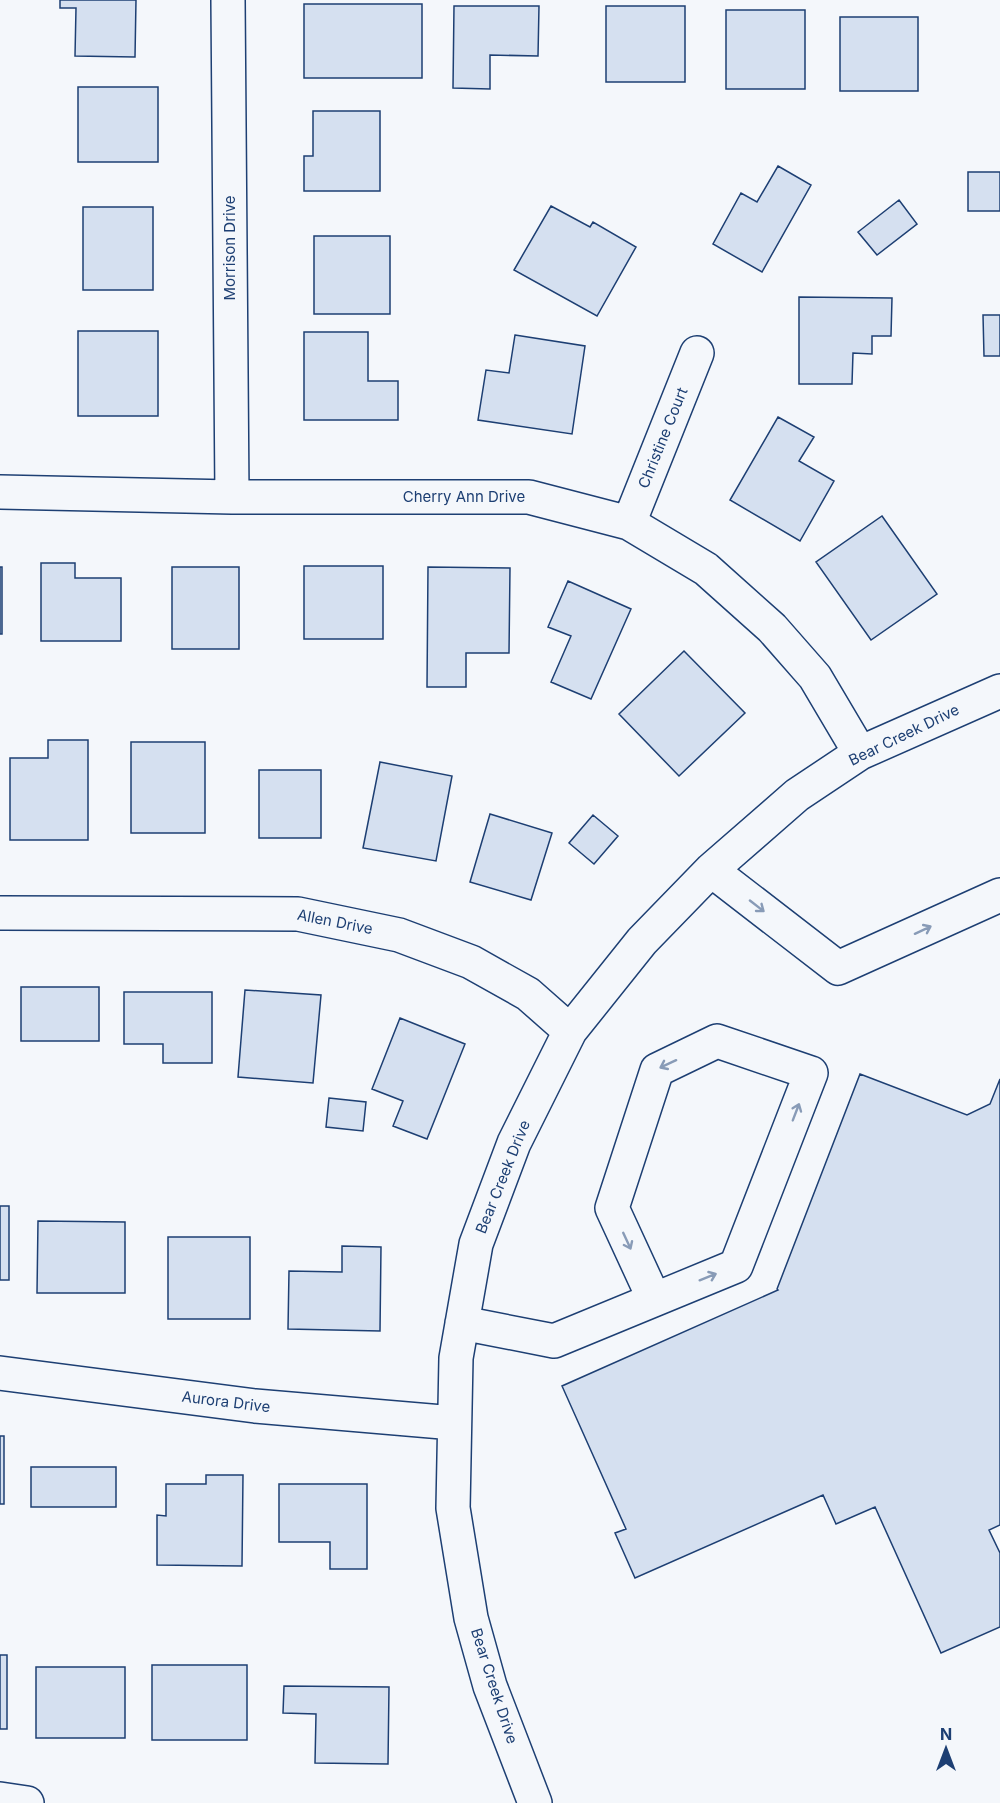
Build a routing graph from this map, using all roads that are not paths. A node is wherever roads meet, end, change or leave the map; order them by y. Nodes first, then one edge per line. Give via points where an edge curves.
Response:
1 (228, 0) edge
2 (697, 353) dead end
3 (0, 492) edge
4 (232, 497) junction
5 (629, 523) junction
6 (1000, 690) edge
7 (860, 753) junction
8 (711, 870) junction
9 (1000, 895) edge
10 (0, 913) edge
11 (570, 1031) junction
12 (654, 1299) junction
13 (462, 1323) junction
14 (0, 1374) edge
15 (454, 1423) junction
16 (0, 1799) edge
17 (27, 1803) edge
18 (535, 1803) edge

1 - 4 street, Morrison Drive
2 - 5 street, Christine Court
3 - 4 street, Cherry Ann Drive
4 - 5 street, Cherry Ann Drive via 529,497
5 - 7 street, Cherry Ann Drive via 706,569 772,628 815,677
6 - 7 street, Bear Creek Drive
7 - 8 street, Bear Creek Drive via 797,795
8 -> 9 street via 838,968
8 - 11 street, Bear Creek Drive via 642,941
10 - 11 street, Allen Drive via 298,914 399,935 471,962 528,994
11 - 13 street, Bear Creek Drive via 514,1143 476,1244
12 -> 12 street via 736,1266 811,1073 717,1041 657,1070 612,1208
12 - 13 street via 554,1341
13 - 15 street, Bear Creek Drive via 456,1358
14 - 15 street, Aurora Drive via 255,1406
15 - 18 street, Bear Creek Drive via 453,1508 471,1618 490,1686
16 - 17 street

